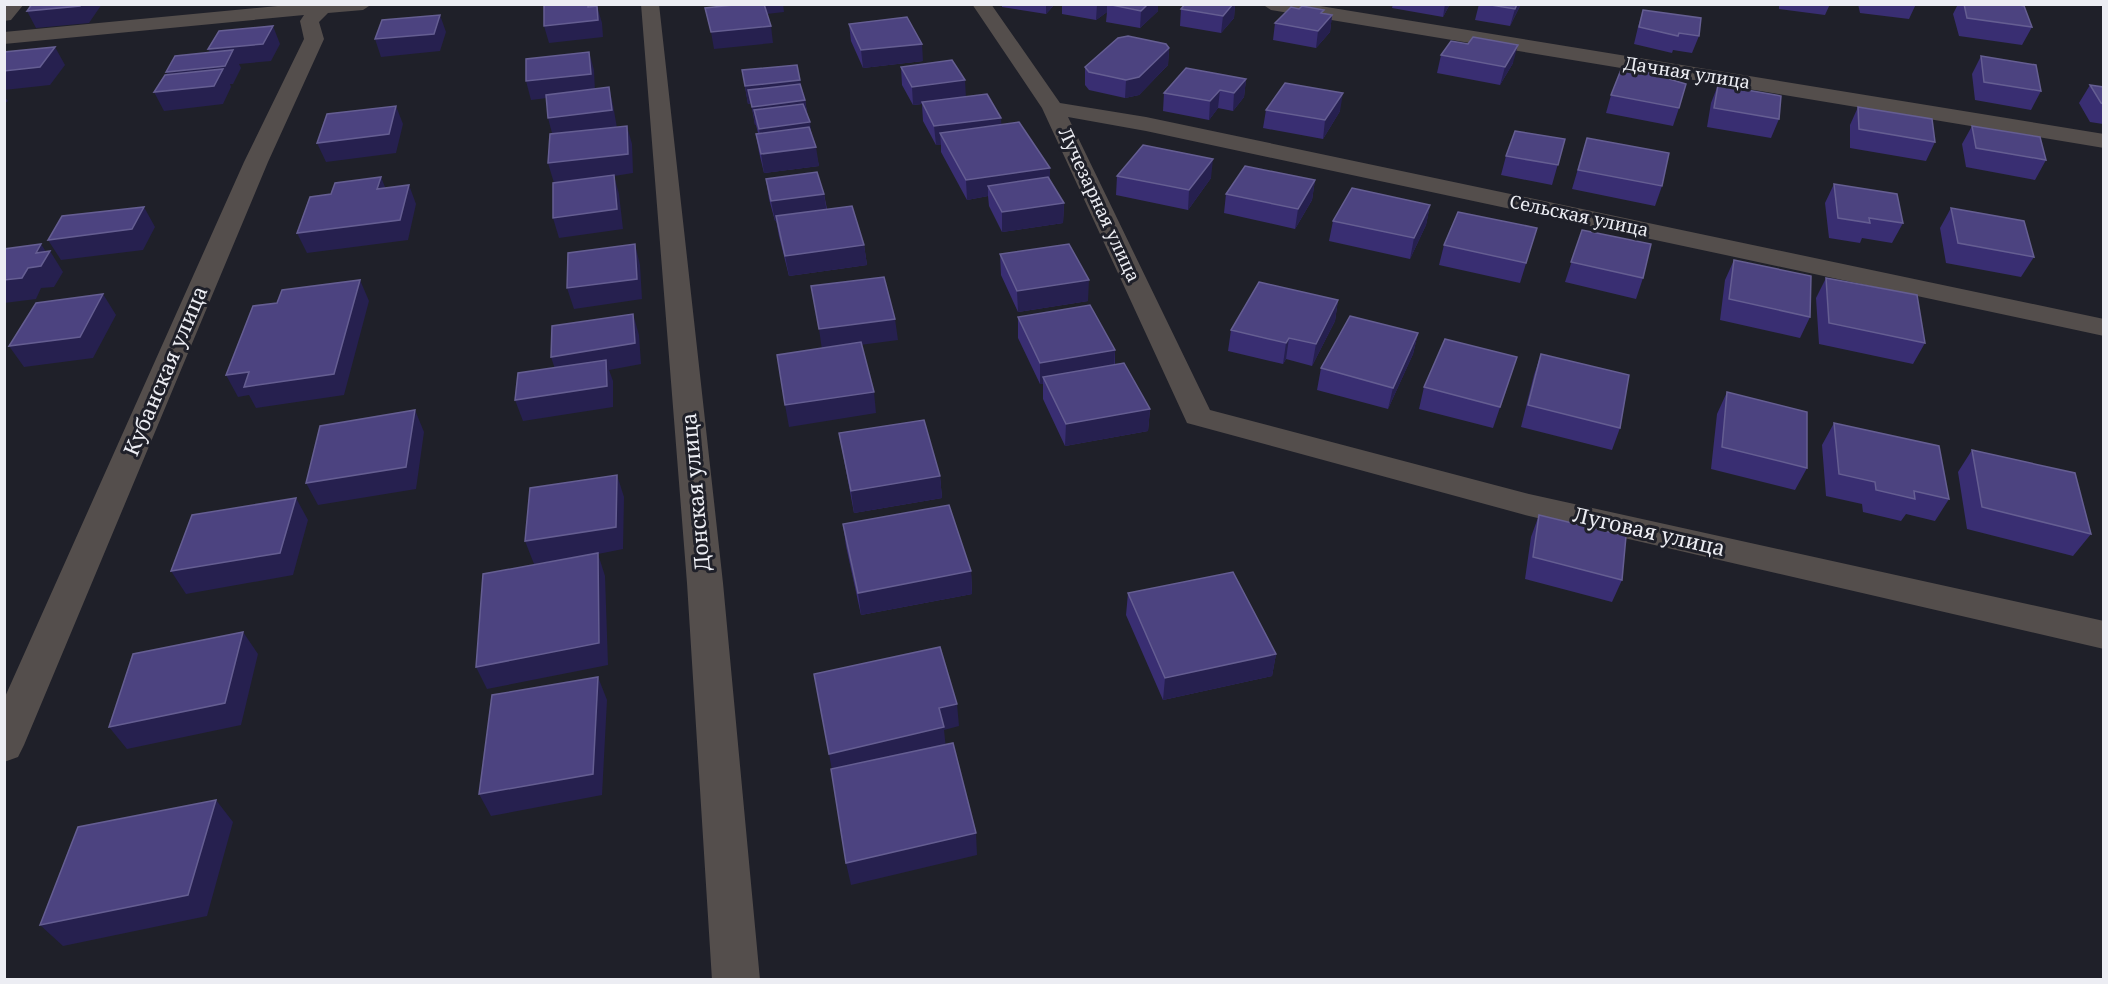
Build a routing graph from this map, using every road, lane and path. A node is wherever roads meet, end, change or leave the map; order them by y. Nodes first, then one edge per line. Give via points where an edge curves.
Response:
1 (15, 4) edge
2 (363, 4) edge
3 (650, 4) edge
4 (981, 4) edge
5 (1271, 4) edge
6 (326, 6) edge
7 (4, 16) edge
8 (4, 38) edge
9 (1053, 108) junction
10 (2103, 141) edge
11 (2103, 328) edge
12 (1198, 416) joint
13 (2103, 635) edge
14 (4, 745) edge
15 (736, 980) edge

1 - 7 street
2 - 6 street
3 - 15 street, Донская улица via 705,583
4 - 9 street, Лучезарная улица
5 - 10 street, Дачная улица
6 - 8 street
6 - 14 street, Кубанская улица via 309,21 314,39 256,162
9 - 11 street, Сельская улица via 1146,124
9 - 12 street, Лучезарная улица
12 - 13 street, Луговая улица via 1529,505

